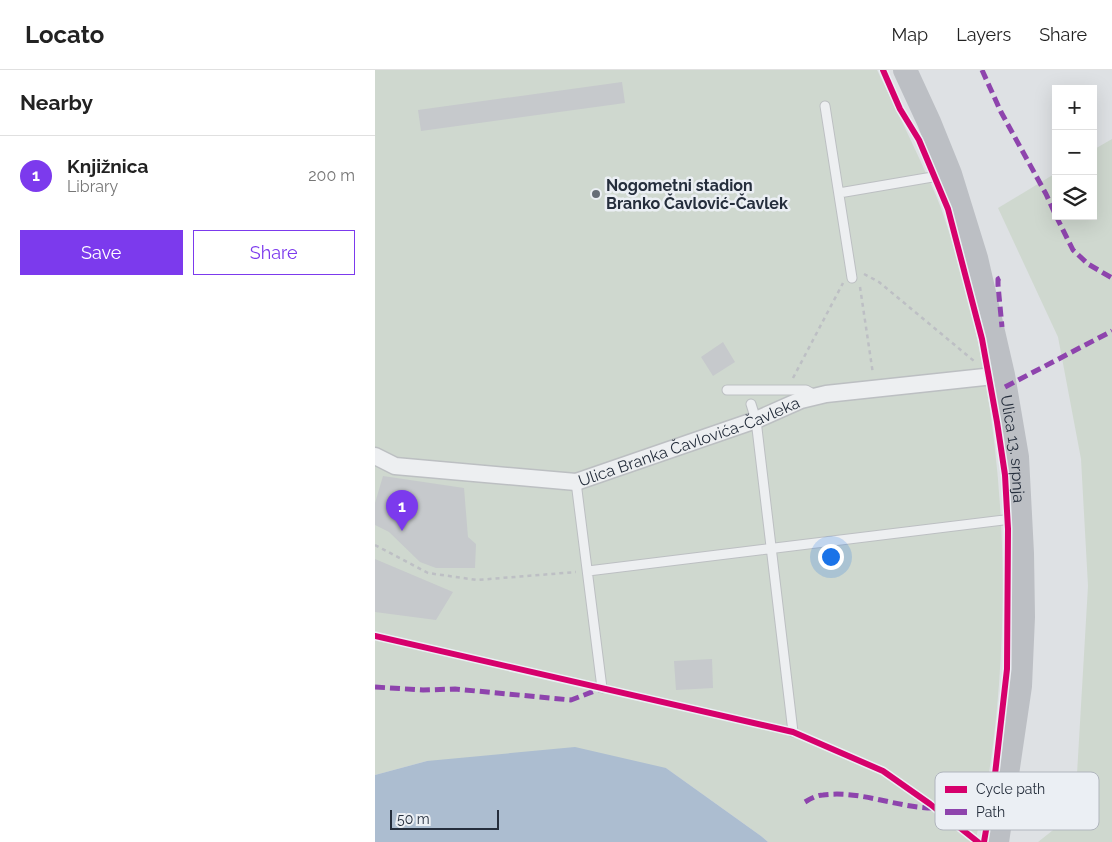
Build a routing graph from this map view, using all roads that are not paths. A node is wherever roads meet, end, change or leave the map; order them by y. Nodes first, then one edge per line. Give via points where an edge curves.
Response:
1 (905, 70) edge
2 (825, 106) dead end
3 (950, 174) junction
4 (839, 193) junction
5 (855, 277) road end
6 (1003, 375) junction
7 (727, 390) dead end
8 (818, 396) junction
9 (753, 412) junction
10 (375, 456) edge
11 (576, 482) junction
12 (1021, 518) junction
13 (771, 549) junction
14 (587, 571) junction
15 (602, 688) dead end
16 (793, 732) dead end
17 (1008, 772) edge

1 - 3 street, Ulica 13. srpnja
2 - 4 lane
3 - 4 lane
3 - 6 street, Ulica 13. srpnja via 976,258
4 - 5 lane
6 - 8 street, Ulica Branka Čavlovića-Čavleka
6 - 12 street, Ulica 13. srpnja via 1017,457
7 - 8 lane via 806,390
8 - 9 street, Ulica Branka Čavlovića-Čavleka
9 - 11 street, Ulica Branka Čavlovića-Čavleka
9 - 13 lane
10 - 11 street, Ulica Branka Čavlovića-Čavleka via 395,466
11 - 14 lane
12 - 13 lane
12 - 17 street, Ulica 13. srpnja via 1021,686
13 - 14 lane
13 - 16 lane
14 - 15 lane

